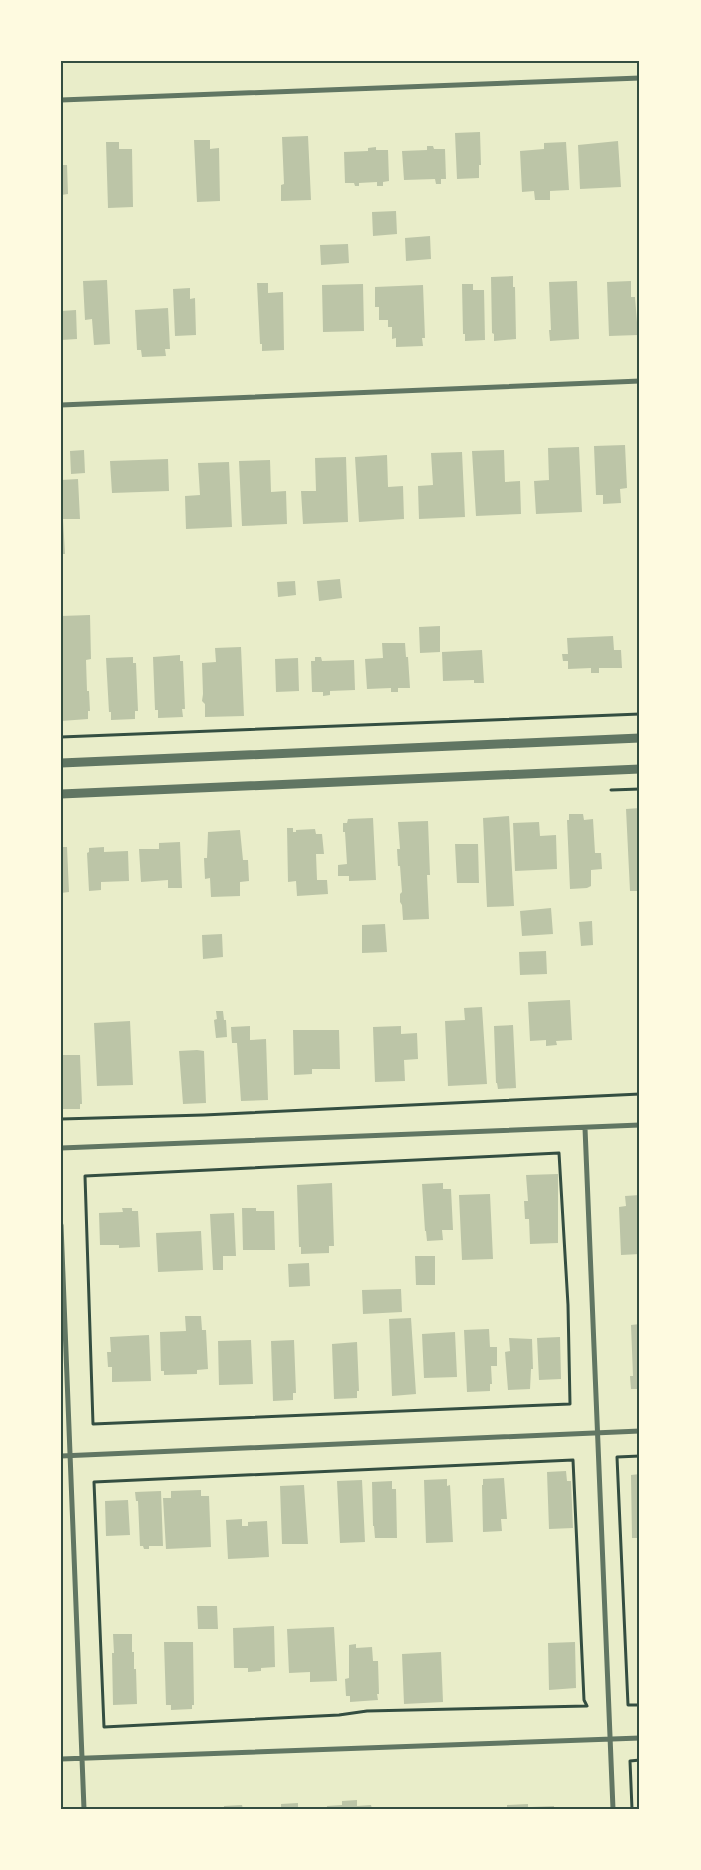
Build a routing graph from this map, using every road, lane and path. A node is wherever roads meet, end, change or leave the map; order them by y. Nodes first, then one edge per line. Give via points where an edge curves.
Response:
1 (640, 78) edge
2 (61, 100) edge
3 (640, 381) edge
4 (61, 405) edge
5 (640, 714) edge
6 (61, 737) edge
7 (640, 738) edge
8 (61, 763) edge
9 (640, 768) edge
10 (61, 794) edge
11 (640, 1094) edge
12 (61, 1119) edge
13 (640, 1125) edge
14 (585, 1128) junction
15 (61, 1148) edge
16 (61, 1225) edge
17 (93, 1424) joint
18 (640, 1431) edge
19 (597, 1433) junction
20 (61, 1456) edge
21 (69, 1456) junction
22 (640, 1456) edge
23 (640, 1705) edge
24 (104, 1727) joint
25 (640, 1738) edge
26 (610, 1739) junction
27 (61, 1758) edge
28 (82, 1758) junction
29 (640, 1760) edge
30 (84, 1809) edge
31 (613, 1809) edge
32 (632, 1809) edge

1 - 2 street
3 - 4 street
5 - 6 path
7 - 8 street
9 - 10 street
11 - 12 path
13 - 14 street
14 - 15 street
14 - 19 street
16 - 21 street
17 - 17 path via 570,1404 559,1153 85,1176
18 - 19 street
19 - 21 street
19 - 26 street
20 - 21 street
21 - 28 street
22 - 23 path via 617,1457 628,1705
24 - 24 path via 366,1711 587,1706 584,1700 573,1460 94,1482
25 - 26 street
26 - 28 street
26 - 31 street
27 - 28 street
28 - 30 street
29 - 32 path via 630,1761

